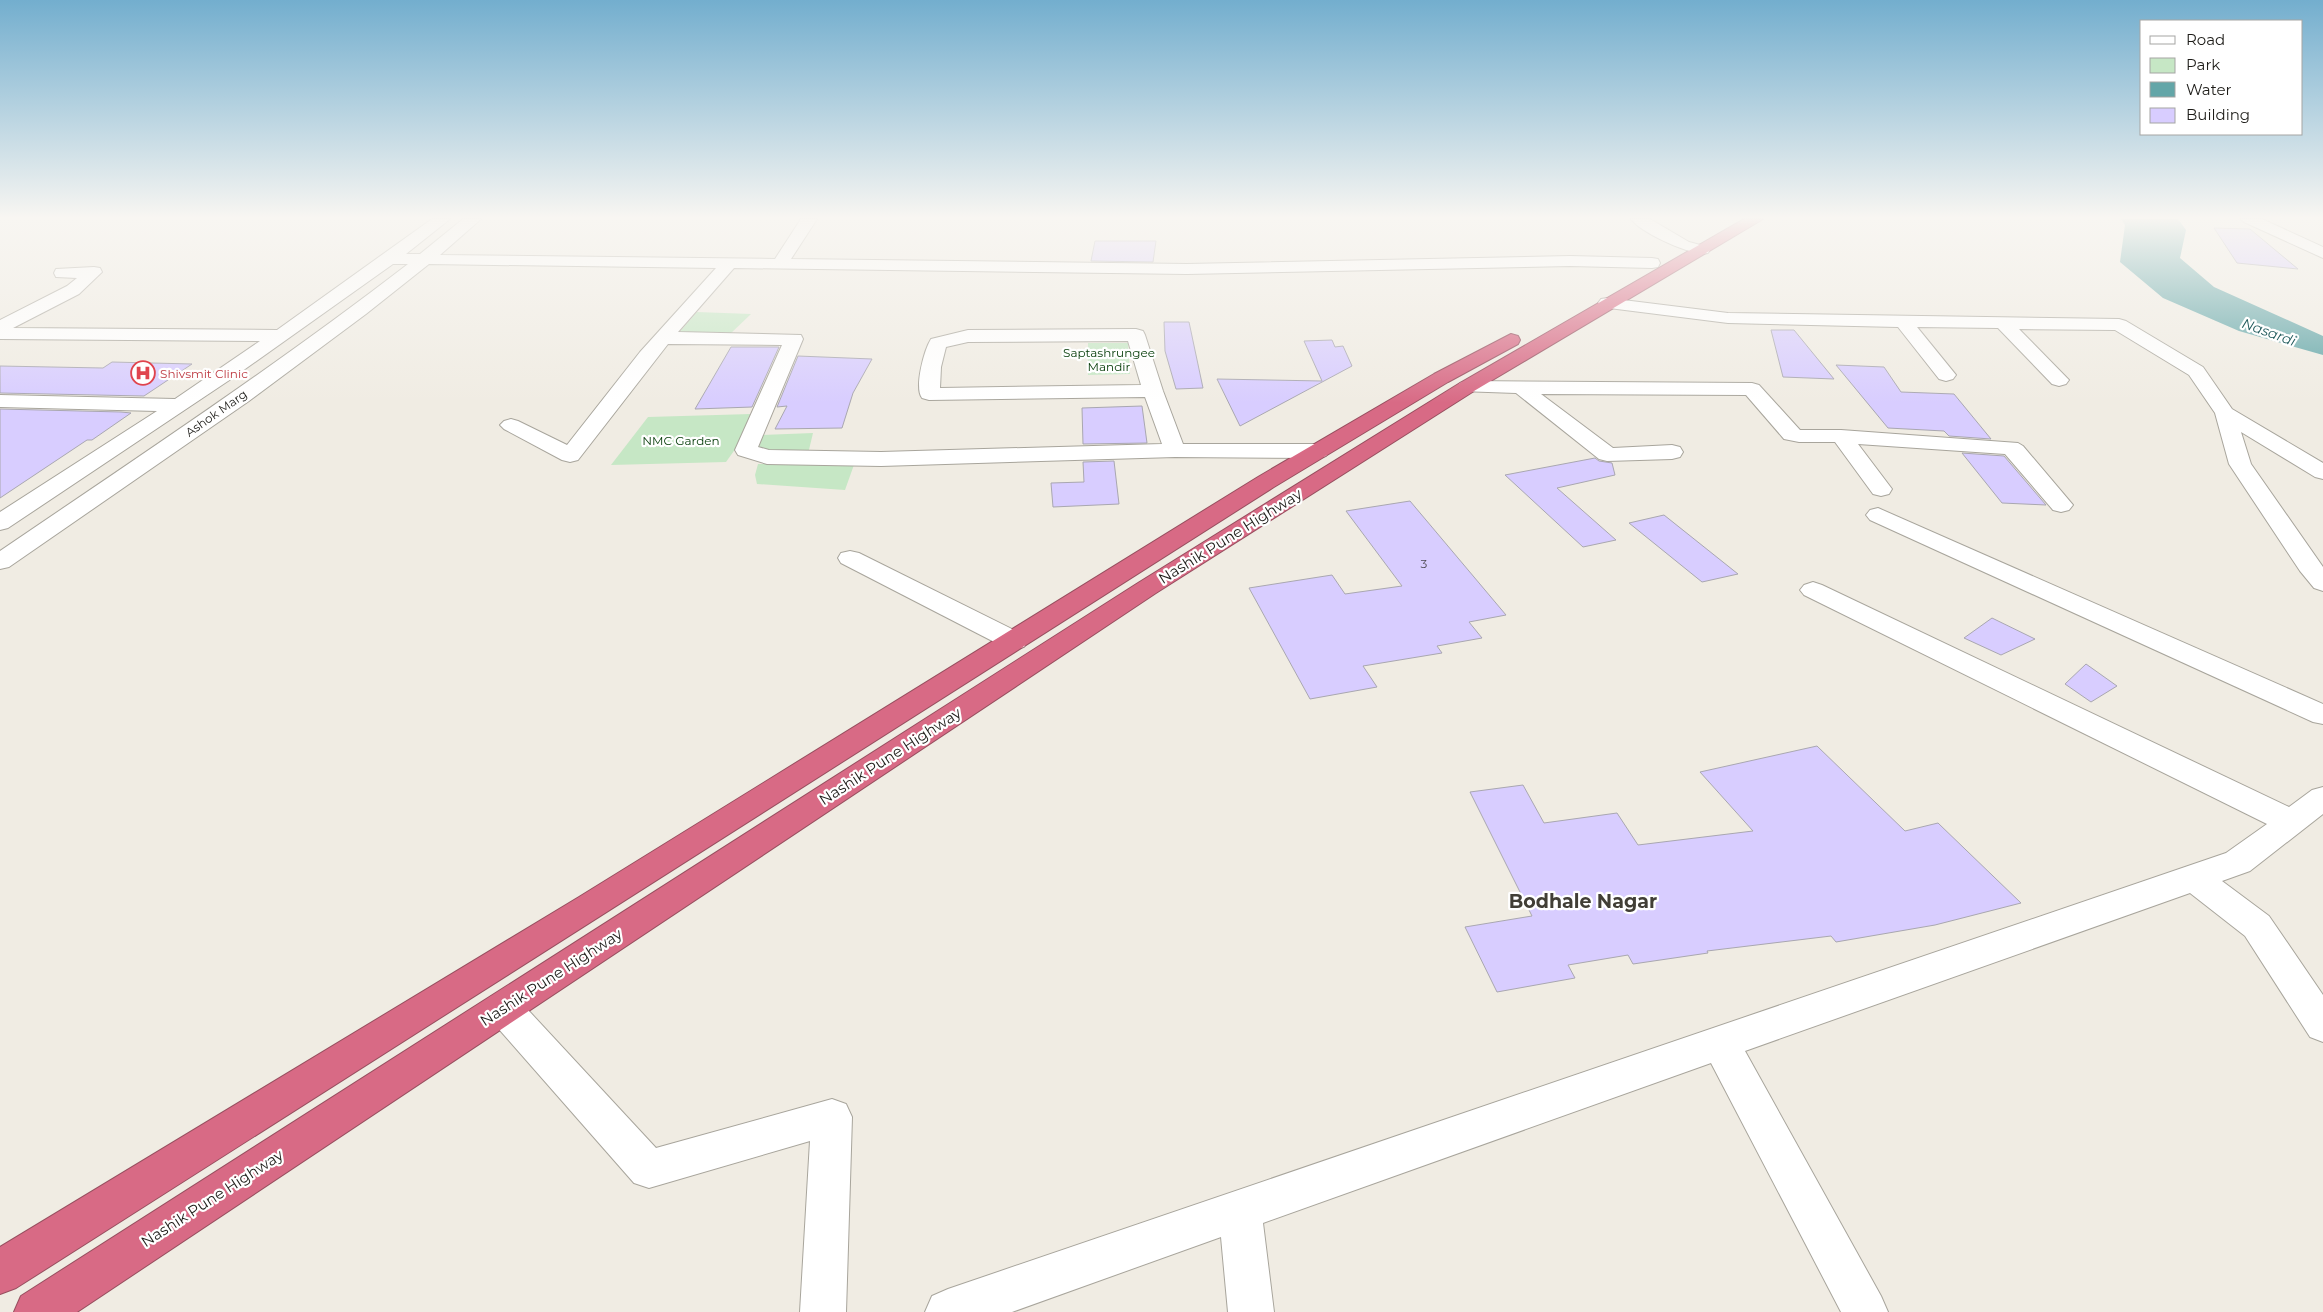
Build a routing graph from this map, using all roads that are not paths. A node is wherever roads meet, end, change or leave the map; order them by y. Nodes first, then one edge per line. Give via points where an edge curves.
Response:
1 (84, 280) edge
2 (359, 280) edge
3 (399, 280) edge
4 (715, 280) edge
5 (1620, 280) edge
6 (1642, 280) edge
7 (1607, 303) junction
8 (1902, 320) junction
9 (2002, 322) junction
10 (0, 327) edge
11 (0, 333) edge
12 (280, 336) junction
13 (664, 338) junction
14 (1946, 375) dead end
15 (2059, 380) dead end
16 (1467, 387) junction
17 (1520, 387) junction
18 (1153, 391) junction
19 (0, 401) edge
20 (178, 405) junction
21 (2225, 413) junction
22 (510, 425) dead end
23 (1841, 436) junction
24 (1175, 450) junction
25 (1318, 451) junction
26 (1672, 452) dead end
27 (2323, 472) edge
28 (1881, 489) dead end
29 (2061, 505) dead end
30 (1878, 515) dead end
31 (0, 524) edge
32 (850, 558) dead end
33 (0, 562) edge
34 (2323, 583) edge
35 (1813, 590) dead end
36 (1014, 641) junction
37 (2323, 714) edge
38 (2323, 798) edge
39 (2291, 822) junction
40 (2194, 878) junction
41 (503, 1008) junction
42 (2323, 1026) edge
43 (1720, 1042) junction
44 (1240, 1210) junction
45 (0, 1272) edge
46 (38, 1312) edge
47 (823, 1312) edge
48 (948, 1312) edge
49 (1251, 1312) edge
50 (1864, 1312) edge

1 - 10 street via 73,290
2 - 12 street, Ashok Marg
3 - 33 street, Ashok Marg via 292,360
4 - 13 street
5 - 25 highway, Nashik Pune Highway via 1441,378
6 - 7 highway, Nashik Pune Highway
7 - 8 street via 1728,318
7 - 16 highway, Nashik Pune Highway
8 - 9 street
8 - 14 street
9 - 15 street
9 - 21 street via 2119,325 2196,371
11 - 12 street
12 - 20 street, Ashok Marg
13 - 22 street via 570,455
13 - 24 street via 794,339 746,450 767,457 881,459
16 - 17 street
16 - 41 highway, Nashik Pune Highway via 1147,588
17 - 23 street via 1752,389 1792,434 1806,438
17 - 26 street via 1607,454
18 - 18 street via 1136,335 968,336 938,343 930,367 929,394
18 - 24 street
19 - 20 street
20 - 31 street, Ashok Marg
21 - 27 street
21 - 34 street via 2240,464 2308,566
23 - 28 street
23 - 29 street via 2005,447 2015,451
24 - 25 street
25 - 36 highway, Nashik Pune Highway
30 - 37 street
32 - 36 street
35 - 39 street
36 - 45 highway, Nashik Pune Highway
38 - 39 street
39 - 40 street via 2238,862
40 - 42 street via 2257,926
40 - 43 street
41 - 46 highway, Nashik Pune Highway
41 - 47 street via 649,1169 832,1117
43 - 44 street
43 - 50 street
44 - 48 street
44 - 49 street

